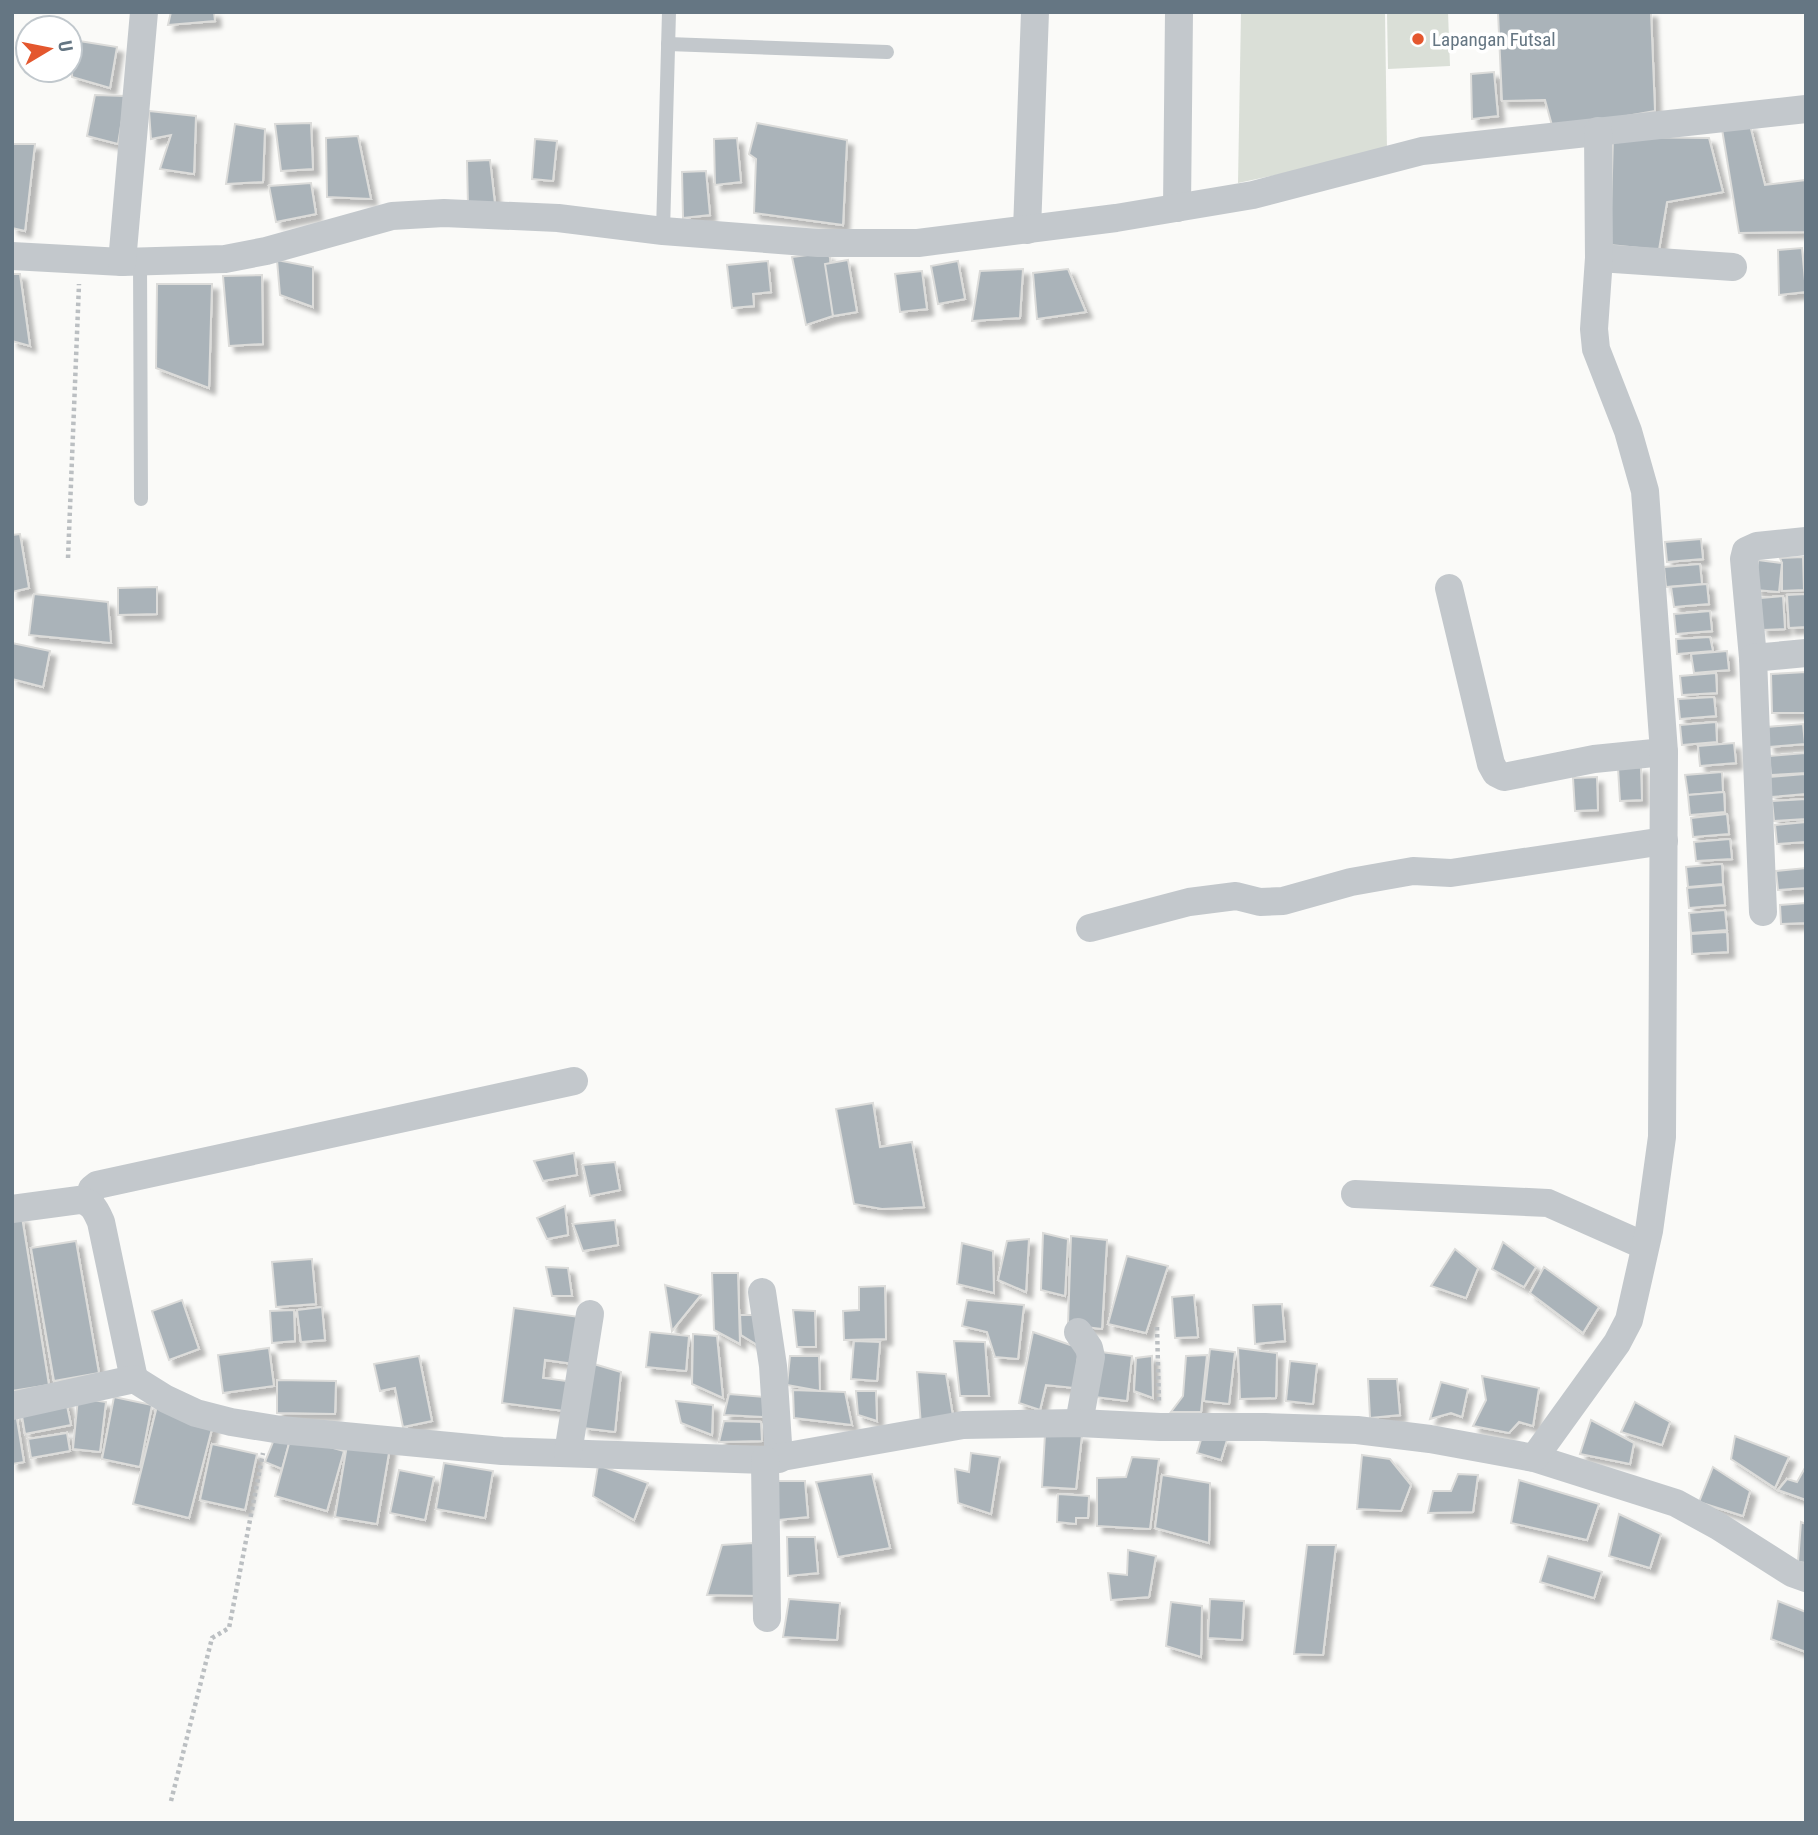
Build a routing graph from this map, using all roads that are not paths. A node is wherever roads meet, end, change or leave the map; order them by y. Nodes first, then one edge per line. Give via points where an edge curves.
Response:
1 (144, 12) edge
2 (669, 12) edge
3 (1035, 12) edge
4 (1179, 12) edge
5 (668, 44) junction
6 (887, 52) dead end
7 (1806, 109) edge
8 (1598, 131) junction
9 (1177, 208) junction
10 (1027, 230) junction
11 (663, 231) junction
12 (12, 256) edge
13 (1600, 258) junction
14 (131, 262) junction
15 (1733, 267) dead end
16 (141, 499) dead end
17 (1806, 541) edge
18 (1449, 588) dead end
19 (1806, 653) edge
20 (1753, 658) junction
21 (1664, 752) junction
22 (1664, 841) junction
23 (1763, 912) dead end
24 (1090, 928) dead end
25 (574, 1081) dead end
26 (1355, 1194) dead end
27 (88, 1201) junction
28 (12, 1209) edge
29 (1646, 1246) junction
30 (762, 1292) dead end
31 (590, 1314) dead end
32 (1078, 1332) dead end
33 (134, 1379) junction
34 (12, 1406) edge
35 (1079, 1423) junction
36 (568, 1453) junction
37 (1534, 1458) junction
38 (772, 1460) junction
39 (1806, 1578) edge
40 (766, 1618) dead end

1 - 14 street
2 - 5 lane
3 - 10 street
4 - 9 street
5 - 6 lane
5 - 11 lane
7 - 8 street
8 - 9 street via 1422,151 1253,195
8 - 13 street
9 - 10 street
10 - 11 street via 918,243 818,243
11 - 14 street via 558,218 444,213 392,216 225,259
12 - 14 street
13 - 15 street
13 - 21 street via 1596,349 1628,431 1645,491
14 - 16 lane
17 - 20 street via 1746,551
18 - 21 street via 1496,773 1504,777 1594,759
19 - 20 street
20 - 23 street
21 - 22 street
22 - 24 street via 1451,873 1413,871 1283,901 1236,896 1189,902
22 - 29 street via 1662,1137
25 - 27 street via 97,1185
26 - 29 street via 1548,1203
27 - 28 street
27 - 33 street via 101,1222
29 - 37 street via 1629,1320 1618,1343
30 - 38 street via 773,1366
31 - 36 street
32 - 35 street via 1091,1357
33 - 34 street
33 - 36 street via 196,1413 268,1429
35 - 37 street via 1357,1430 1430,1438
35 - 38 street via 963,1425
36 - 38 street
37 - 39 street via 1676,1503
38 - 40 street

